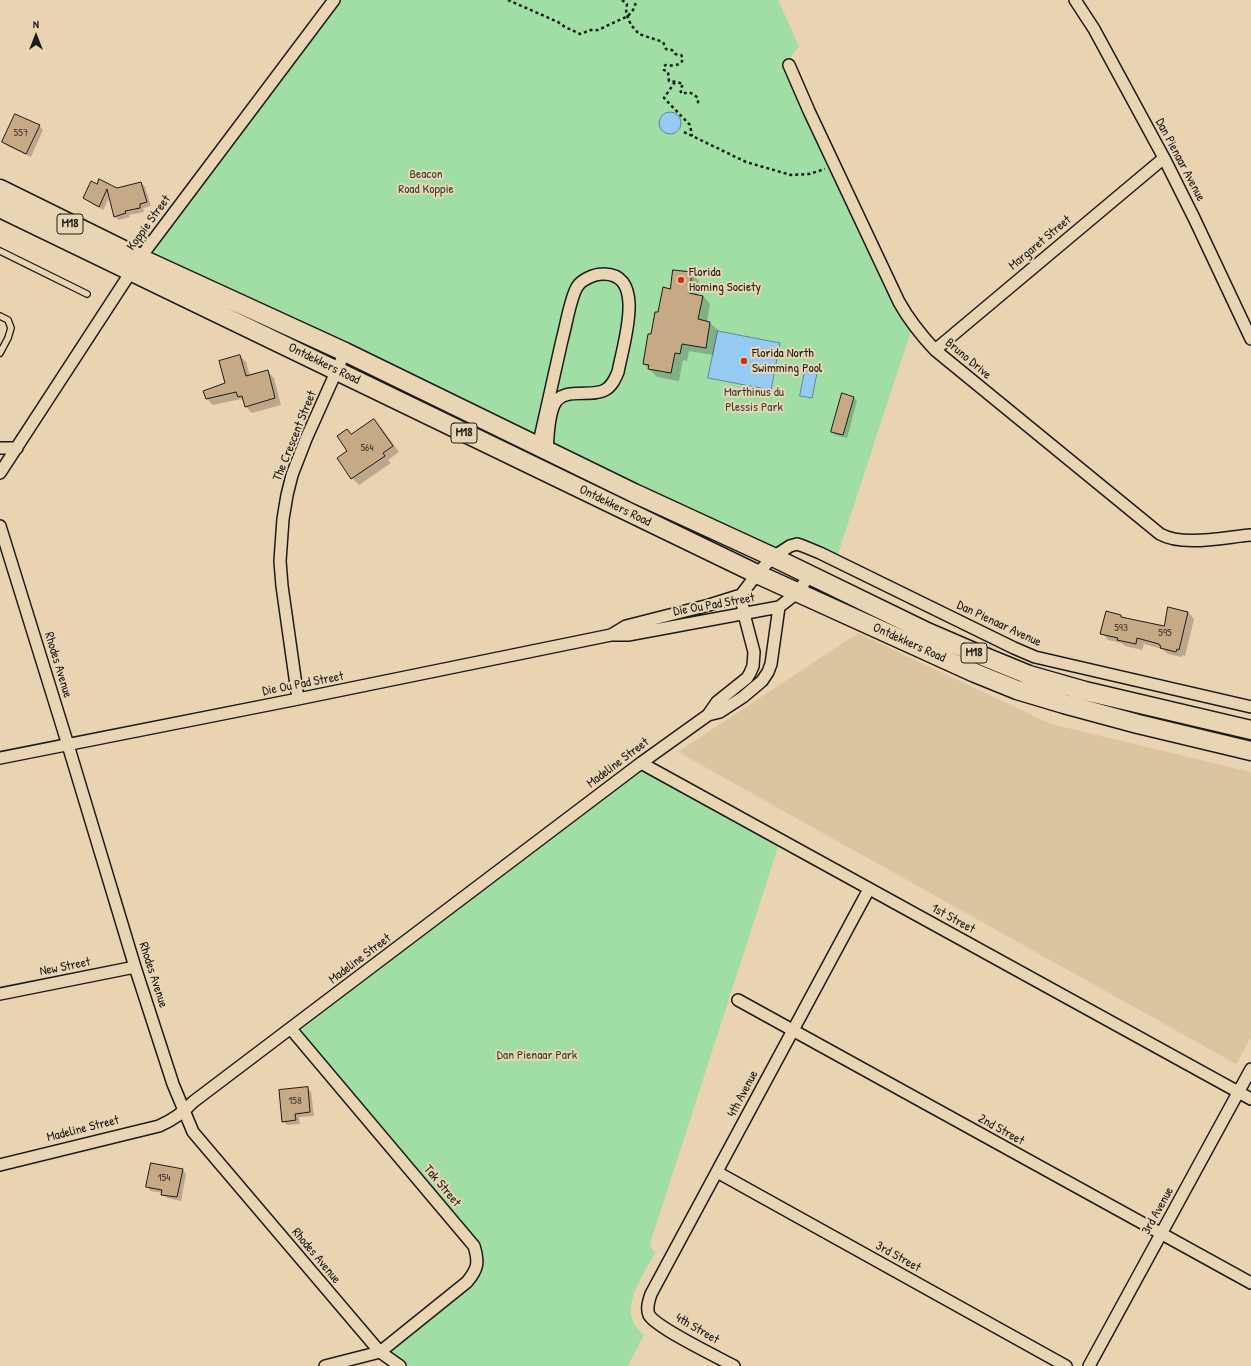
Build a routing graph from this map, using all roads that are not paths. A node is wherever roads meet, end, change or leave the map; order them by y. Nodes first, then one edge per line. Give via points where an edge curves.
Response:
1 (334, 0) edge
2 (1075, 0) edge
3 (789, 65) dead end
4 (1164, 158) junction
5 (0, 189) edge
6 (0, 208) edge
7 (0, 251) edge
8 (136, 264) junction
9 (87, 294) dead end
10 (0, 316) edge
11 (1251, 339) edge
12 (935, 350) junction
13 (345, 352) junction
14 (0, 353) edge
15 (337, 371) junction
16 (0, 448) edge
17 (17, 448) junction
18 (542, 449) junction
19 (0, 473) edge
20 (0, 526) edge
21 (1251, 535) edge
22 (3, 544) edge
23 (773, 557) junction
24 (757, 574) junction
25 (809, 576) junction
26 (797, 593) junction
27 (741, 595) junction
28 (779, 607) junction
29 (744, 614) junction
30 (611, 635) junction
31 (298, 699) junction
32 (1251, 707) edge
33 (708, 714) junction
34 (1251, 730) edge
35 (68, 745) junction
36 (1251, 750) edge
37 (0, 758) edge
38 (641, 763) junction
39 (869, 889) junction
40 (135, 967) junction
41 (0, 994) edge
42 (738, 1000) dead end
43 (291, 1029) junction
44 (793, 1031) junction
45 (1251, 1070) edge
46 (1239, 1091) junction
47 (1251, 1099) edge
48 (185, 1112) junction
49 (0, 1164) edge
50 (717, 1172) junction
51 (1161, 1234) junction
52 (1251, 1283) edge
53 (649, 1314) joint
54 (380, 1352) junction
55 (396, 1365) edge
56 (325, 1366) edge
57 (734, 1366) edge
58 (1066, 1366) edge
59 (1089, 1366) edge

1 - 8 street, Koppie Street
2 - 4 street, Dan Pienaar Avenue via 1094,29
3 - 12 street, Bruno Drive via 899,302 908,318
4 - 11 street, Dan Pienaar Avenue
4 - 12 street, Margaret Street
5 - 8 main road, Ontdekkers Road / M18
6 - 8 main road, Ontdekkers Road / M18
7 - 9 lane
8 - 13 main road, Ontdekkers Road / M18
8 - 15 main road, Ontdekkers Road / M18
8 - 17 street, Koppie Street
10 - 14 lane via 8,320 11,328
12 - 21 street, Bruno Drive via 1160,534 1170,539 1187,541
13 - 15 street, The Crescent Street
13 - 18 main road, Ontdekkers Road / M18
15 - 24 main road, Ontdekkers Road / M18
15 - 31 street, The Crescent Street via 292,475 283,518 280,561 282,586
16 - 17 street
17 - 19 street, Koppie Street
18 - 18 street via 567,320 576,289 580,283 592,276 613,275 625,285 629,300 629,319 618,372 605,390 567,395 556,401
18 - 23 main road, Ontdekkers Road / M18
20 - 22 street, Rhodes Avenue
22 - 35 street, Rhodes Avenue
23 - 24 street, Die Ou Pad Street
23 - 25 main road, Ontdekkers Road / M18
23 - 32 street, Dan Pienaar Avenue via 797,544 1035,657
24 - 26 main road, Ontdekkers Road / M18
24 - 27 street, Die Ou Pad Street
25 - 26 street, Die Ou Pad Street
25 - 34 main road, Ontdekkers Road / M18 via 927,632 1029,675 1085,691
26 - 28 street, Die Ou Pad Street
26 - 36 main road, Ontdekkers Road / M18 via 1017,690 1098,713
27 - 29 street, Madeline Street
27 - 30 street, Die Ou Pad Street via 626,626
28 - 29 street, Die Ou Pad Street
28 - 33 street, Madeline Street via 768,672 762,681 743,697 720,712
29 - 30 street, Die Ou Pad Street via 628,635
29 - 33 street, Madeline Street via 754,652 753,666 747,678 717,702
30 - 31 street, Die Ou Pad Street
31 - 35 street, Die Ou Pad Street
33 - 38 street, Madeline Street
35 - 37 street, Die Ou Pad Street
35 - 40 street, Rhodes Avenue
38 - 39 street, 1st Street
38 - 43 street, Madeline Street
39 - 44 street, 4th Avenue
39 - 46 street, 1st Street
40 - 41 street, New Street
40 - 48 street, Rhodes Avenue via 173,1084
42 - 44 street, 2nd Street
43 - 48 street, Madeline Street via 193,1102
43 - 54 street, Tak Street via 474,1246 478,1257 475,1272 467,1282
44 - 50 street, 4th Avenue
44 - 51 street, 2nd Street
45 - 46 street, 3rd Avenue
46 - 47 street, 1st Street
46 - 51 street, 3rd Avenue
48 - 49 street, Madeline Street via 159,1126
48 - 54 street, Rhodes Avenue via 193,1132 213,1157
50 - 53 street, 4th Avenue via 654,1286 648,1306
50 - 58 street, 3rd Street
51 - 52 street, 2nd Street
51 - 59 street, 3rd Avenue
53 - 57 street, 4th Street via 670,1331
54 - 55 street, Rhodes Avenue
54 - 56 street

